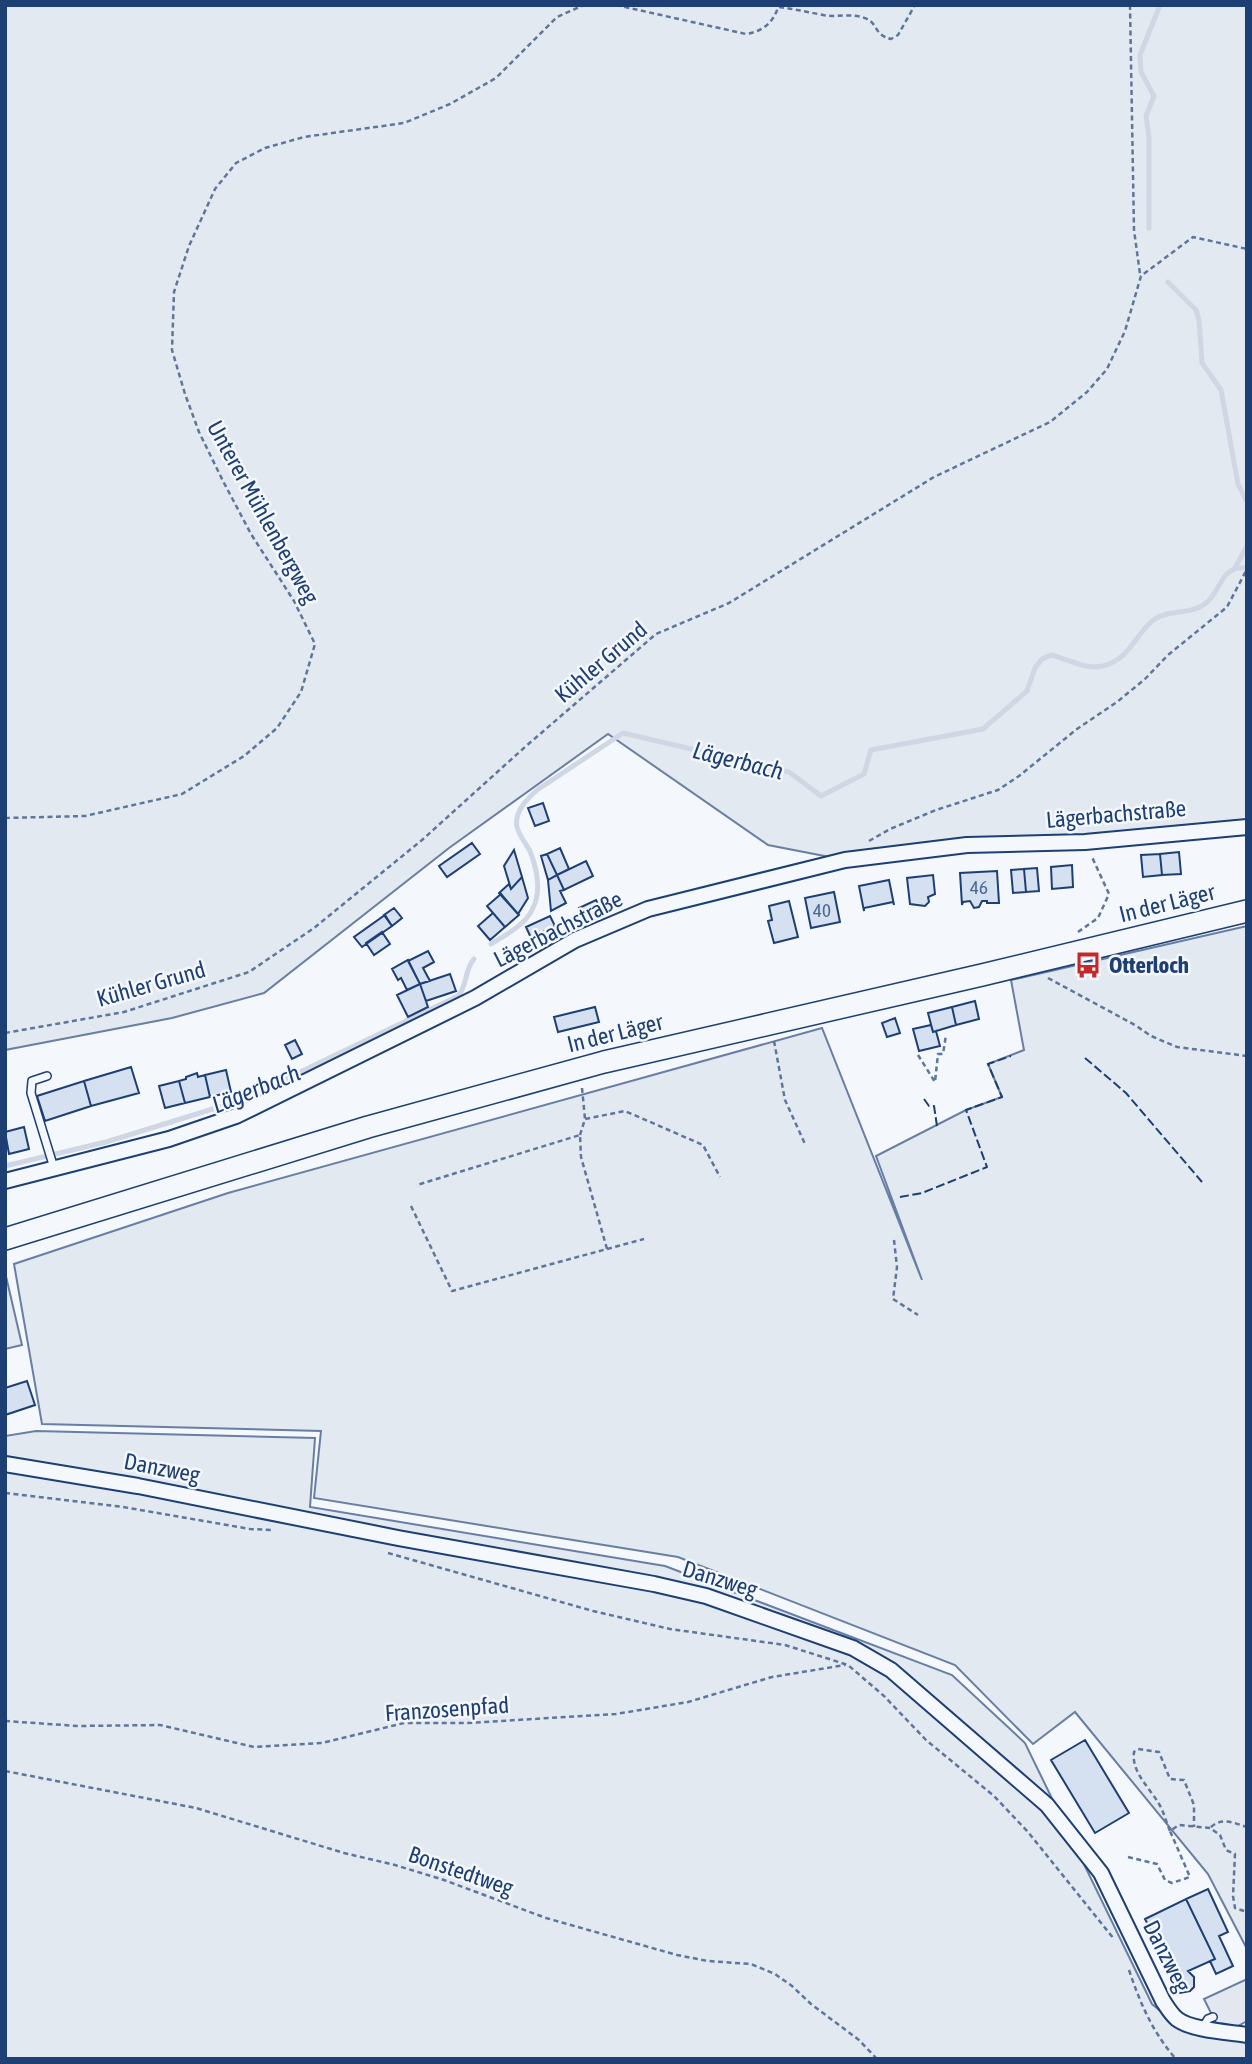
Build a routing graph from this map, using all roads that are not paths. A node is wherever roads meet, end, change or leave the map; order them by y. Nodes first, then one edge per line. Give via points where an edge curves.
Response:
1 (1247, 827) edge
2 (1247, 911) edge
3 (47, 1076) dead end
4 (54, 1165) junction
5 (5, 1181) edge
6 (5, 1239) edge
7 (5, 1464) edge
8 (1247, 2035) edge

1 - 4 street, Lägerbachstraße via 1085,842 967,845 845,860 648,909 575,940 475,998 236,1116 169,1139
2 - 6 main road, In der Läger via 580,1069 368,1127
3 - 4 lane via 32,1081 30,1093
4 - 5 street, Lägerbachstraße
7 - 8 street, Danzweg via 654,1584 706,1596 853,1648 891,1670 1047,1805 1101,1873 1163,2001 1179,2021 1208,2022

